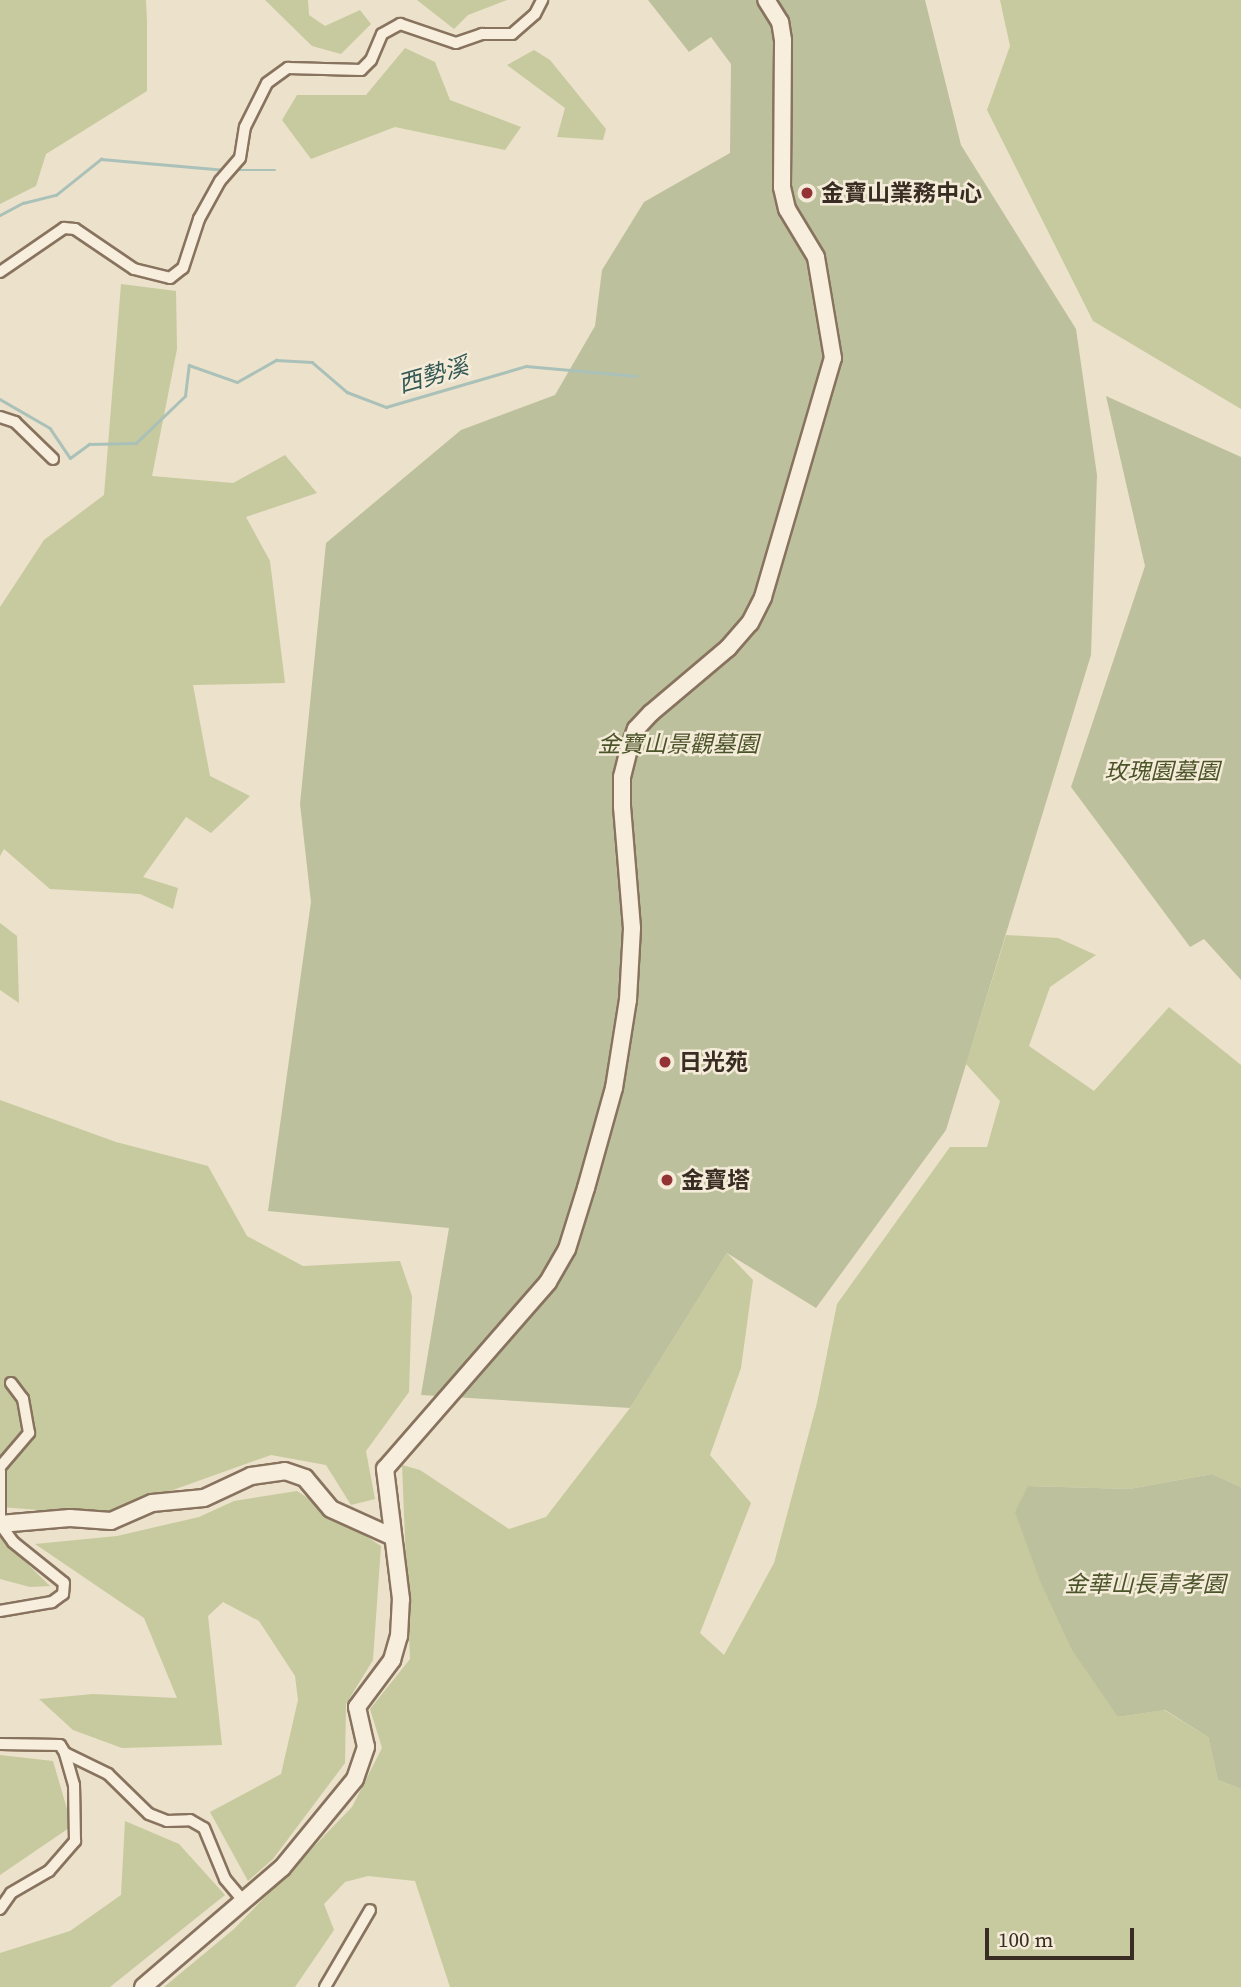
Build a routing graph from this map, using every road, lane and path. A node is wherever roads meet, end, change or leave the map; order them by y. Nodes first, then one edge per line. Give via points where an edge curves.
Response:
1 (542, 0) edge
2 (766, 0) edge
3 (0, 272) edge
4 (0, 416) edge
5 (53, 460) dead end
6 (11, 1383) dead end
7 (0, 1469) edge
8 (0, 1524) edge
9 (393, 1537) junction
10 (0, 1611) edge
11 (0, 1744) edge
12 (65, 1753) junction
13 (244, 1902) junction
14 (0, 1909) edge
15 (370, 1910) dead end
16 (143, 1987) edge
17 (324, 1987) edge

1 - 3 street via 535,15 512,34 482,34 456,43 400,24 382,34 371,60 361,69 288,68 267,83 245,127 240,158 220,181 199,219 183,268 170,278 134,269 75,229 64,228
2 - 9 street via 780,22 783,40 782,187 787,209 816,257 833,358 763,597 750,623 729,648 650,713 636,729 629,749 622,797 632,928 628,1000 614,1088 567,1249 548,1282 385,1469
4 - 5 street via 15,422
6 - 7 street via 23,1399 29,1433
7 - 8 street
8 - 9 street via 70,1518 111,1521 152,1503 204,1498 251,1476 285,1471 305,1478 331,1509
8 - 10 street via 13,1542 64,1583 63,1594 52,1602
9 - 13 street via 401,1599 399,1636 391,1660 357,1707 366,1747 363,1762 355,1779 282,1868
11 - 12 street via 60,1745
12 - 13 street via 108,1774 149,1814 167,1821 190,1820 204,1828 225,1879
12 - 14 street via 74,1785 75,1841 49,1871 11,1893
13 - 16 street
15 - 17 street

